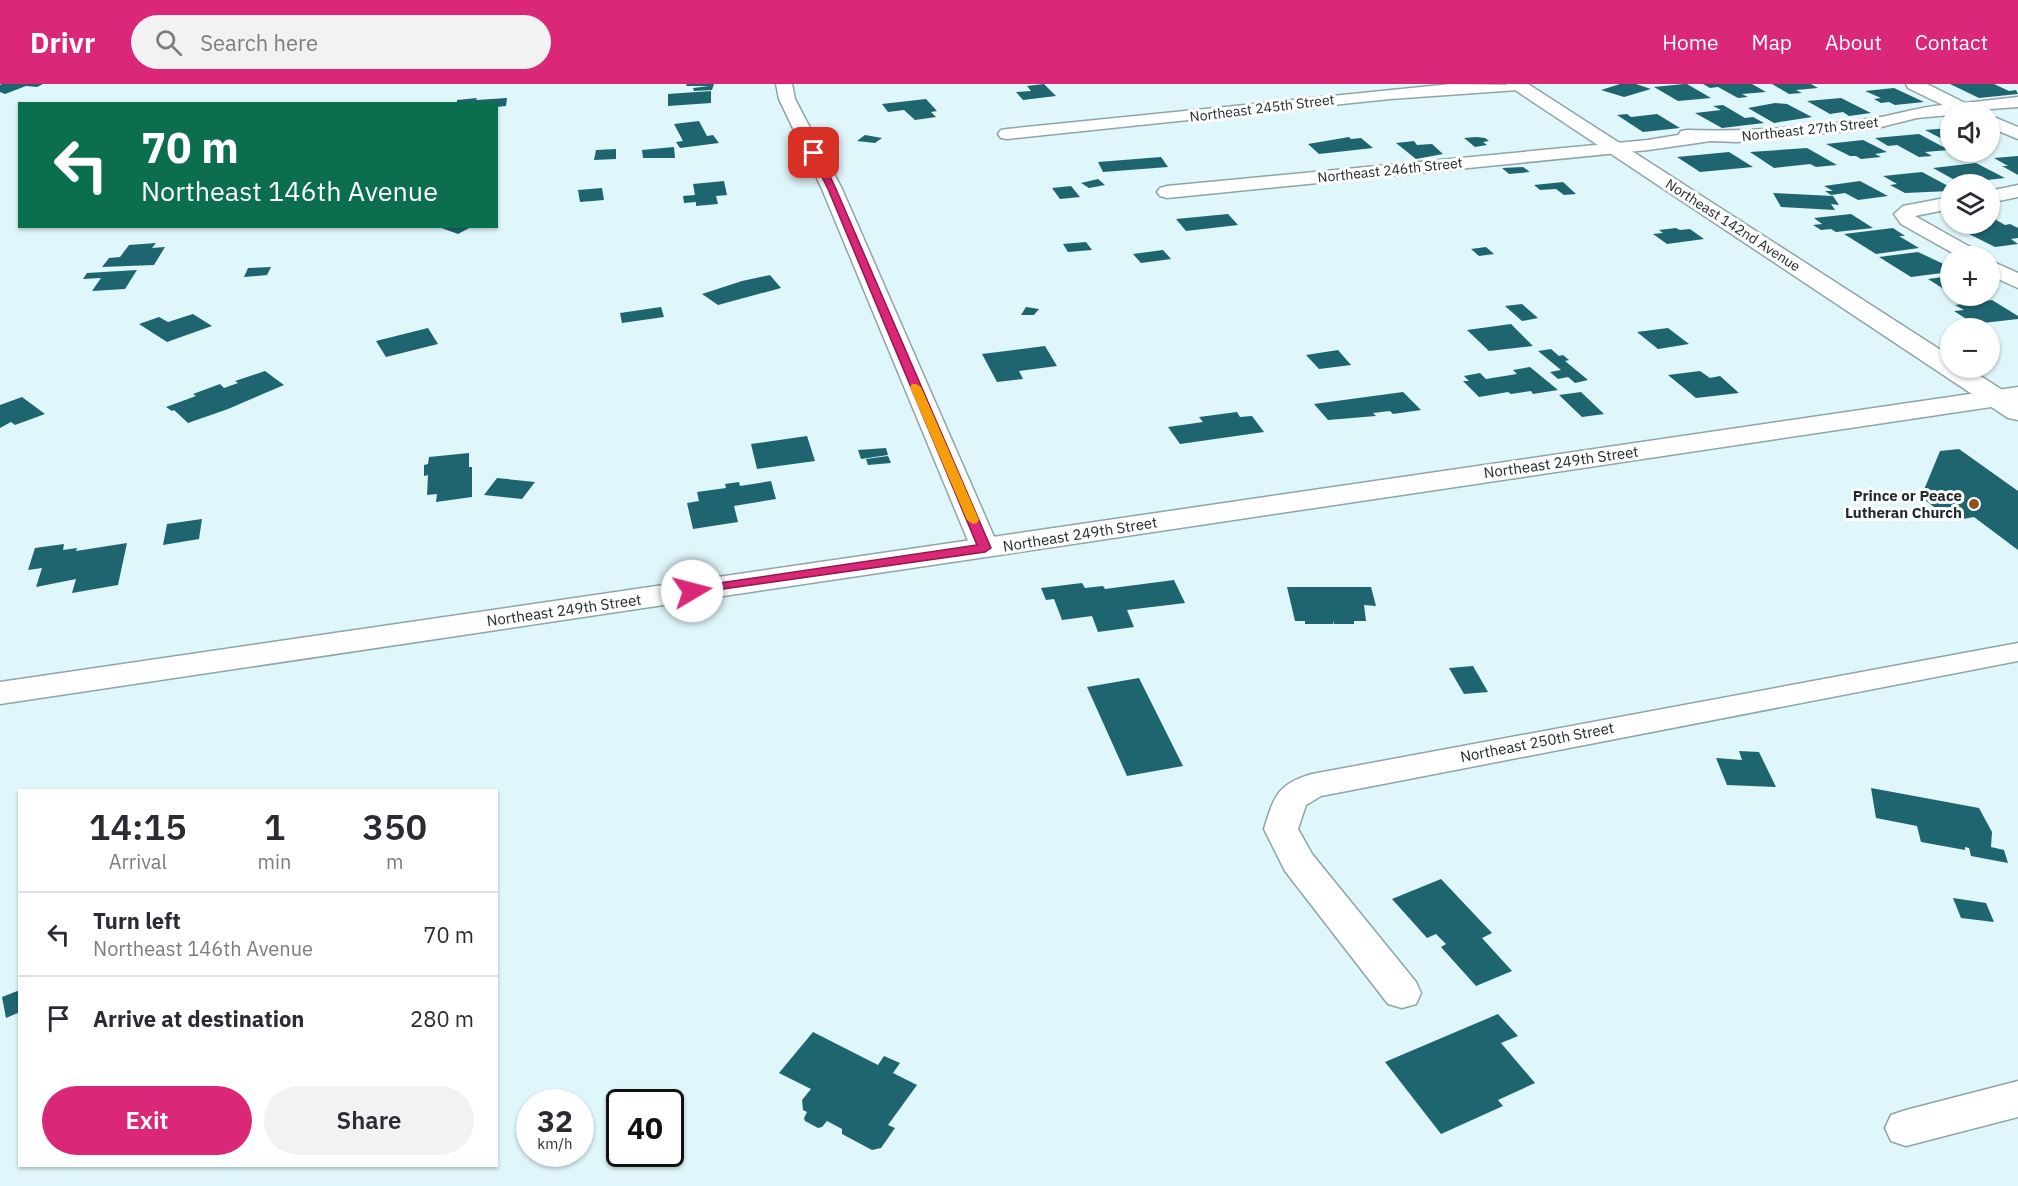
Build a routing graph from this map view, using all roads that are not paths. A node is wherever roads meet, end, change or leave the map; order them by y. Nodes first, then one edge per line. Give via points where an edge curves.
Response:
1 (784, 84) edge
2 (1914, 84) edge
3 (1516, 85) edge
4 (1951, 102) edge
5 (2018, 102) edge
6 (2000, 105) edge
7 (1940, 112) edge
8 (2000, 125) edge
9 (1007, 134) dead end
10 (2018, 134) edge
11 (1613, 147) junction
12 (1167, 192) dead end
13 (2018, 192) edge
14 (2000, 194) edge
15 (1940, 205) edge
16 (1954, 246) edge
17 (2000, 272) edge
18 (2018, 282) edge
19 (2011, 402) edge
20 (985, 548) junction
21 (2018, 652) edge
22 (0, 693) edge
23 (1402, 993) dead end
24 (2018, 1099) edge
25 (1906, 1128) dead end

1 - 20 street via 787,99 832,189
2 - 4 street
3 - 9 street, Northeast 245th Street via 1346,98
3 - 11 street, Northeast 142nd Avenue
5 - 6 street, Northeast 27th Street
7 - 11 street, Northeast 27th Street via 1877,123
8 - 10 street
11 - 12 street, Northeast 246th Street
11 - 19 street, Northeast 142nd Avenue
13 - 14 street
15 - 16 street via 1904,214
17 - 18 street
19 - 20 street, Northeast 249th Street
20 - 22 street, Northeast 249th Street
21 - 23 street, Northeast 250th Street via 1312,786 1291,798 1281,829 1298,861
24 - 25 street

